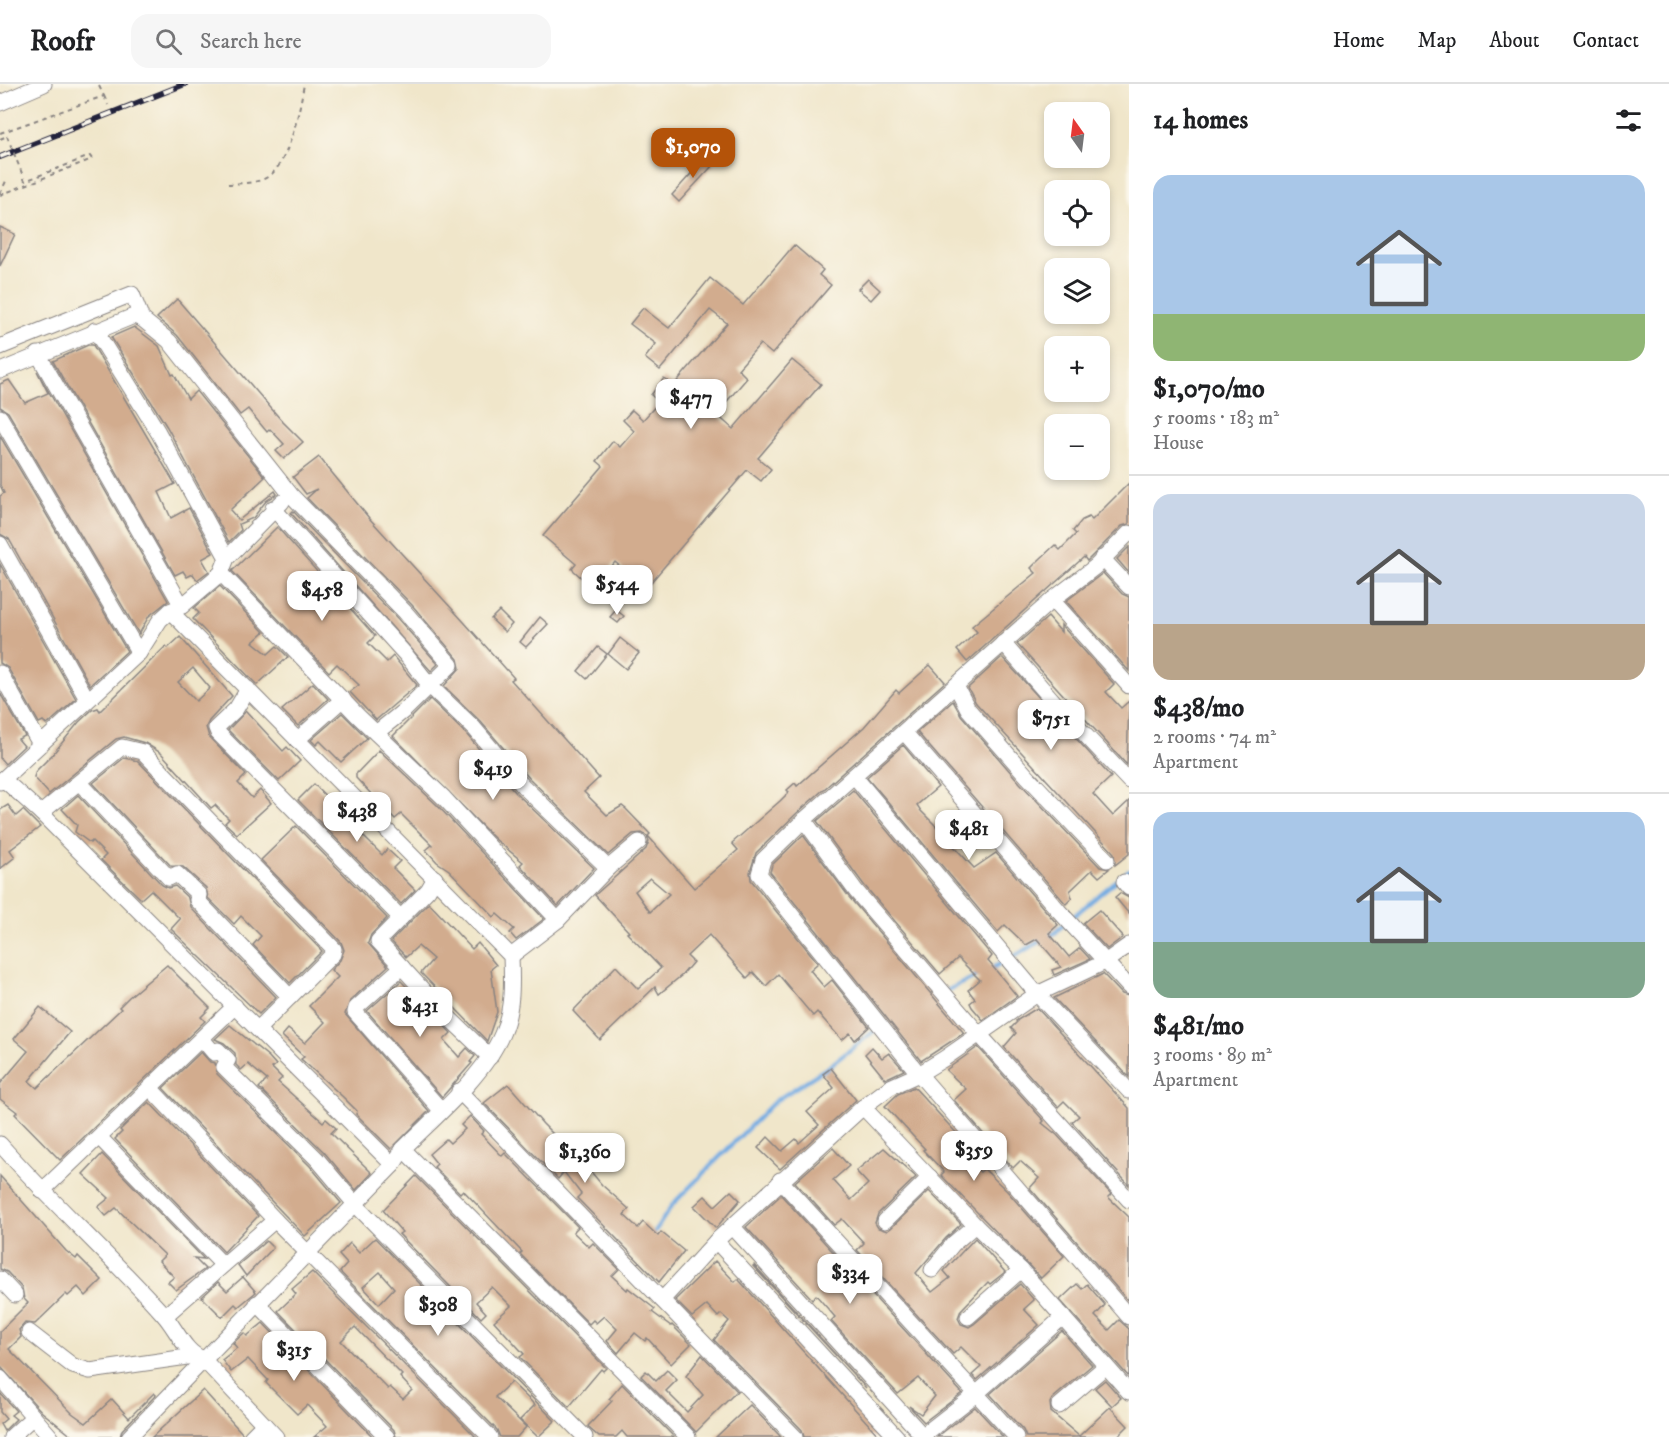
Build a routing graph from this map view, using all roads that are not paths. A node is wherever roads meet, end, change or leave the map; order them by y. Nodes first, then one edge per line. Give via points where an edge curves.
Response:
1 (44, 84) edge
2 (0, 104) edge
3 (142, 319) junction
4 (95, 330) junction
5 (0, 347) edge
6 (38, 354) junction
7 (0, 371) edge
8 (0, 417) edge
9 (291, 495) junction
10 (273, 508) junction
11 (1129, 533) edge
12 (0, 544) edge
13 (227, 558) junction
14 (1102, 558) junction
15 (221, 573) junction
16 (1129, 586) edge
17 (1052, 600) junction
18 (176, 609) junction
19 (1003, 643) junction
20 (138, 653) junction
21 (0, 673) edge
22 (956, 686) junction
23 (1129, 686) edge
24 (431, 687) junction
25 (248, 689) junction
26 (87, 699) junction
27 (343, 699) junction
28 (376, 733) junction
29 (905, 733) junction
30 (297, 740) junction
31 (40, 744) junction
32 (855, 777) junction
33 (2, 781) edge
34 (1129, 781) edge
35 (80, 783) junction
36 (41, 813) junction
37 (804, 820) junction
38 (639, 842) dead end
39 (1107, 860) dead end
40 (608, 868) junction
41 (435, 878) junction
42 (401, 918) junction
43 (558, 920) junction
44 (1129, 945) edge
45 (511, 956) junction
46 (1105, 962) junction
47 (402, 967) junction
48 (1129, 987) edge
49 (1037, 994) junction
50 (290, 997) junction
51 (235, 1006) junction
52 (258, 1029) junction
53 (978, 1033) junction
54 (203, 1040) junction
55 (489, 1057) junction
56 (919, 1074) junction
57 (150, 1088) junction
58 (459, 1091) junction
59 (1129, 1091) edge
60 (863, 1107) junction
61 (441, 1110) junction
62 (100, 1138) junction
63 (0, 1144) edge
64 (403, 1149) junction
65 (393, 1165) junction
66 (930, 1177) junction
67 (780, 1180) junction
68 (42, 1191) junction
69 (1129, 1200) edge
70 (355, 1204) junction
71 (274, 1220) junction
72 (885, 1221) dead end
73 (975, 1225) junction
74 (732, 1226) junction
75 (716, 1241) junction
76 (307, 1252) junction
77 (222, 1265) junction
78 (932, 1270) dead end
79 (1021, 1270) junction
80 (0, 1279) edge
81 (15, 1295) dead end
82 (662, 1300) junction
83 (257, 1303) junction
84 (165, 1316) junction
85 (968, 1317) dead end
86 (1063, 1317) junction
87 (1129, 1317) edge
88 (29, 1332) dead end
89 (198, 1357) junction
90 (1106, 1366) junction
91 (0, 1378) edge
92 (1129, 1392) edge
93 (976, 1394) junction
94 (1059, 1406) dead end
95 (33, 1417) junction
96 (264, 1424) junction
97 (11, 1437) edge
98 (51, 1437) edge
99 (129, 1437) edge
100 (250, 1437) edge
101 (276, 1437) edge
102 (387, 1437) edge
103 (490, 1437) edge
104 (585, 1437) edge
105 (688, 1437) edge
106 (795, 1437) edge
107 (897, 1437) edge
108 (922, 1437) edge
109 (1016, 1437) edge

1 - 2 street
3 - 4 street via 134,315 125,317
3 - 5 street via 132,294
3 - 9 street via 169,341
4 - 6 street
4 - 13 street via 158,432
6 - 7 street
6 - 18 street
8 - 20 street
9 - 10 street
9 - 24 street via 451,665
10 - 13 street
10 - 24 street
11 - 14 street
12 - 26 street
13 - 15 street
14 - 16 street
14 - 17 street
15 - 18 street
15 - 27 street
17 - 19 street
17 - 23 street
18 - 20 street via 160,620
18 - 25 street
19 - 22 street
19 - 34 street
20 - 26 street
21 - 31 street
22 - 29 street
22 - 39 street via 968,709 1026,776
24 - 28 street
24 - 40 street via 474,728 523,786
25 - 30 street
25 - 42 street via 236,709 216,728 218,733
26 - 31 street
27 - 28 street
27 - 30 street
28 - 43 street via 444,798
29 - 32 street
29 - 46 street
30 - 41 street
31 - 33 street
32 - 37 street
32 - 49 street
33 - 36 street
35 - 36 street
35 - 50 street via 170,878 177,874 199,895 197,900
35 - 50 street via 122,747 143,752 334,949
36 - 51 street
37 - 53 street via 856,891
37 - 56 street via 763,860 759,874
38 - 40 street
40 - 43 street
41 - 42 street
41 - 45 street
42 - 47 street via 378,941
43 - 45 street
44 - 46 street
45 - 55 street via 509,1006 503,1032
46 - 48 street
46 - 49 street
47 - 55 street
47 - 61 street via 355,1012
49 - 53 street
49 - 59 street
50 - 52 street
51 - 52 street
51 - 54 street
52 - 65 street
53 - 56 street
53 - 69 street
54 - 57 street
54 - 70 street via 214,1053 218,1050 228,1060 224,1067 317,1159
55 - 58 street
56 - 60 street via 890,1087
56 - 87 street
57 - 62 street
57 - 71 street
58 - 61 street
58 - 82 street
60 - 66 street
60 - 67 street
61 - 64 street
62 - 68 street
62 - 77 street
63 - 68 street
64 - 65 street
64 - 105 street
65 - 70 street
66 - 72 street
66 - 73 street
67 - 74 street
67 - 93 street
68 - 84 street
70 - 76 street
70 - 104 street
71 - 76 street
71 - 77 street
73 - 78 street
73 - 79 street
74 - 75 street
74 - 108 street
75 - 82 street
75 - 107 street
76 - 83 street
76 - 103 street
77 - 84 street
79 - 85 street
79 - 86 street
80 - 81 street
82 - 106 street
83 - 89 street
83 - 102 street
84 - 89 street
86 - 90 street
86 - 93 street
88 - 89 street via 73,1366 90,1371
89 - 96 street
89 - 99 street via 181,1386
90 - 92 street
90 - 94 street
91 - 95 street
93 - 108 street
93 - 109 street
95 - 97 street
95 - 98 street
96 - 100 street
96 - 101 street

